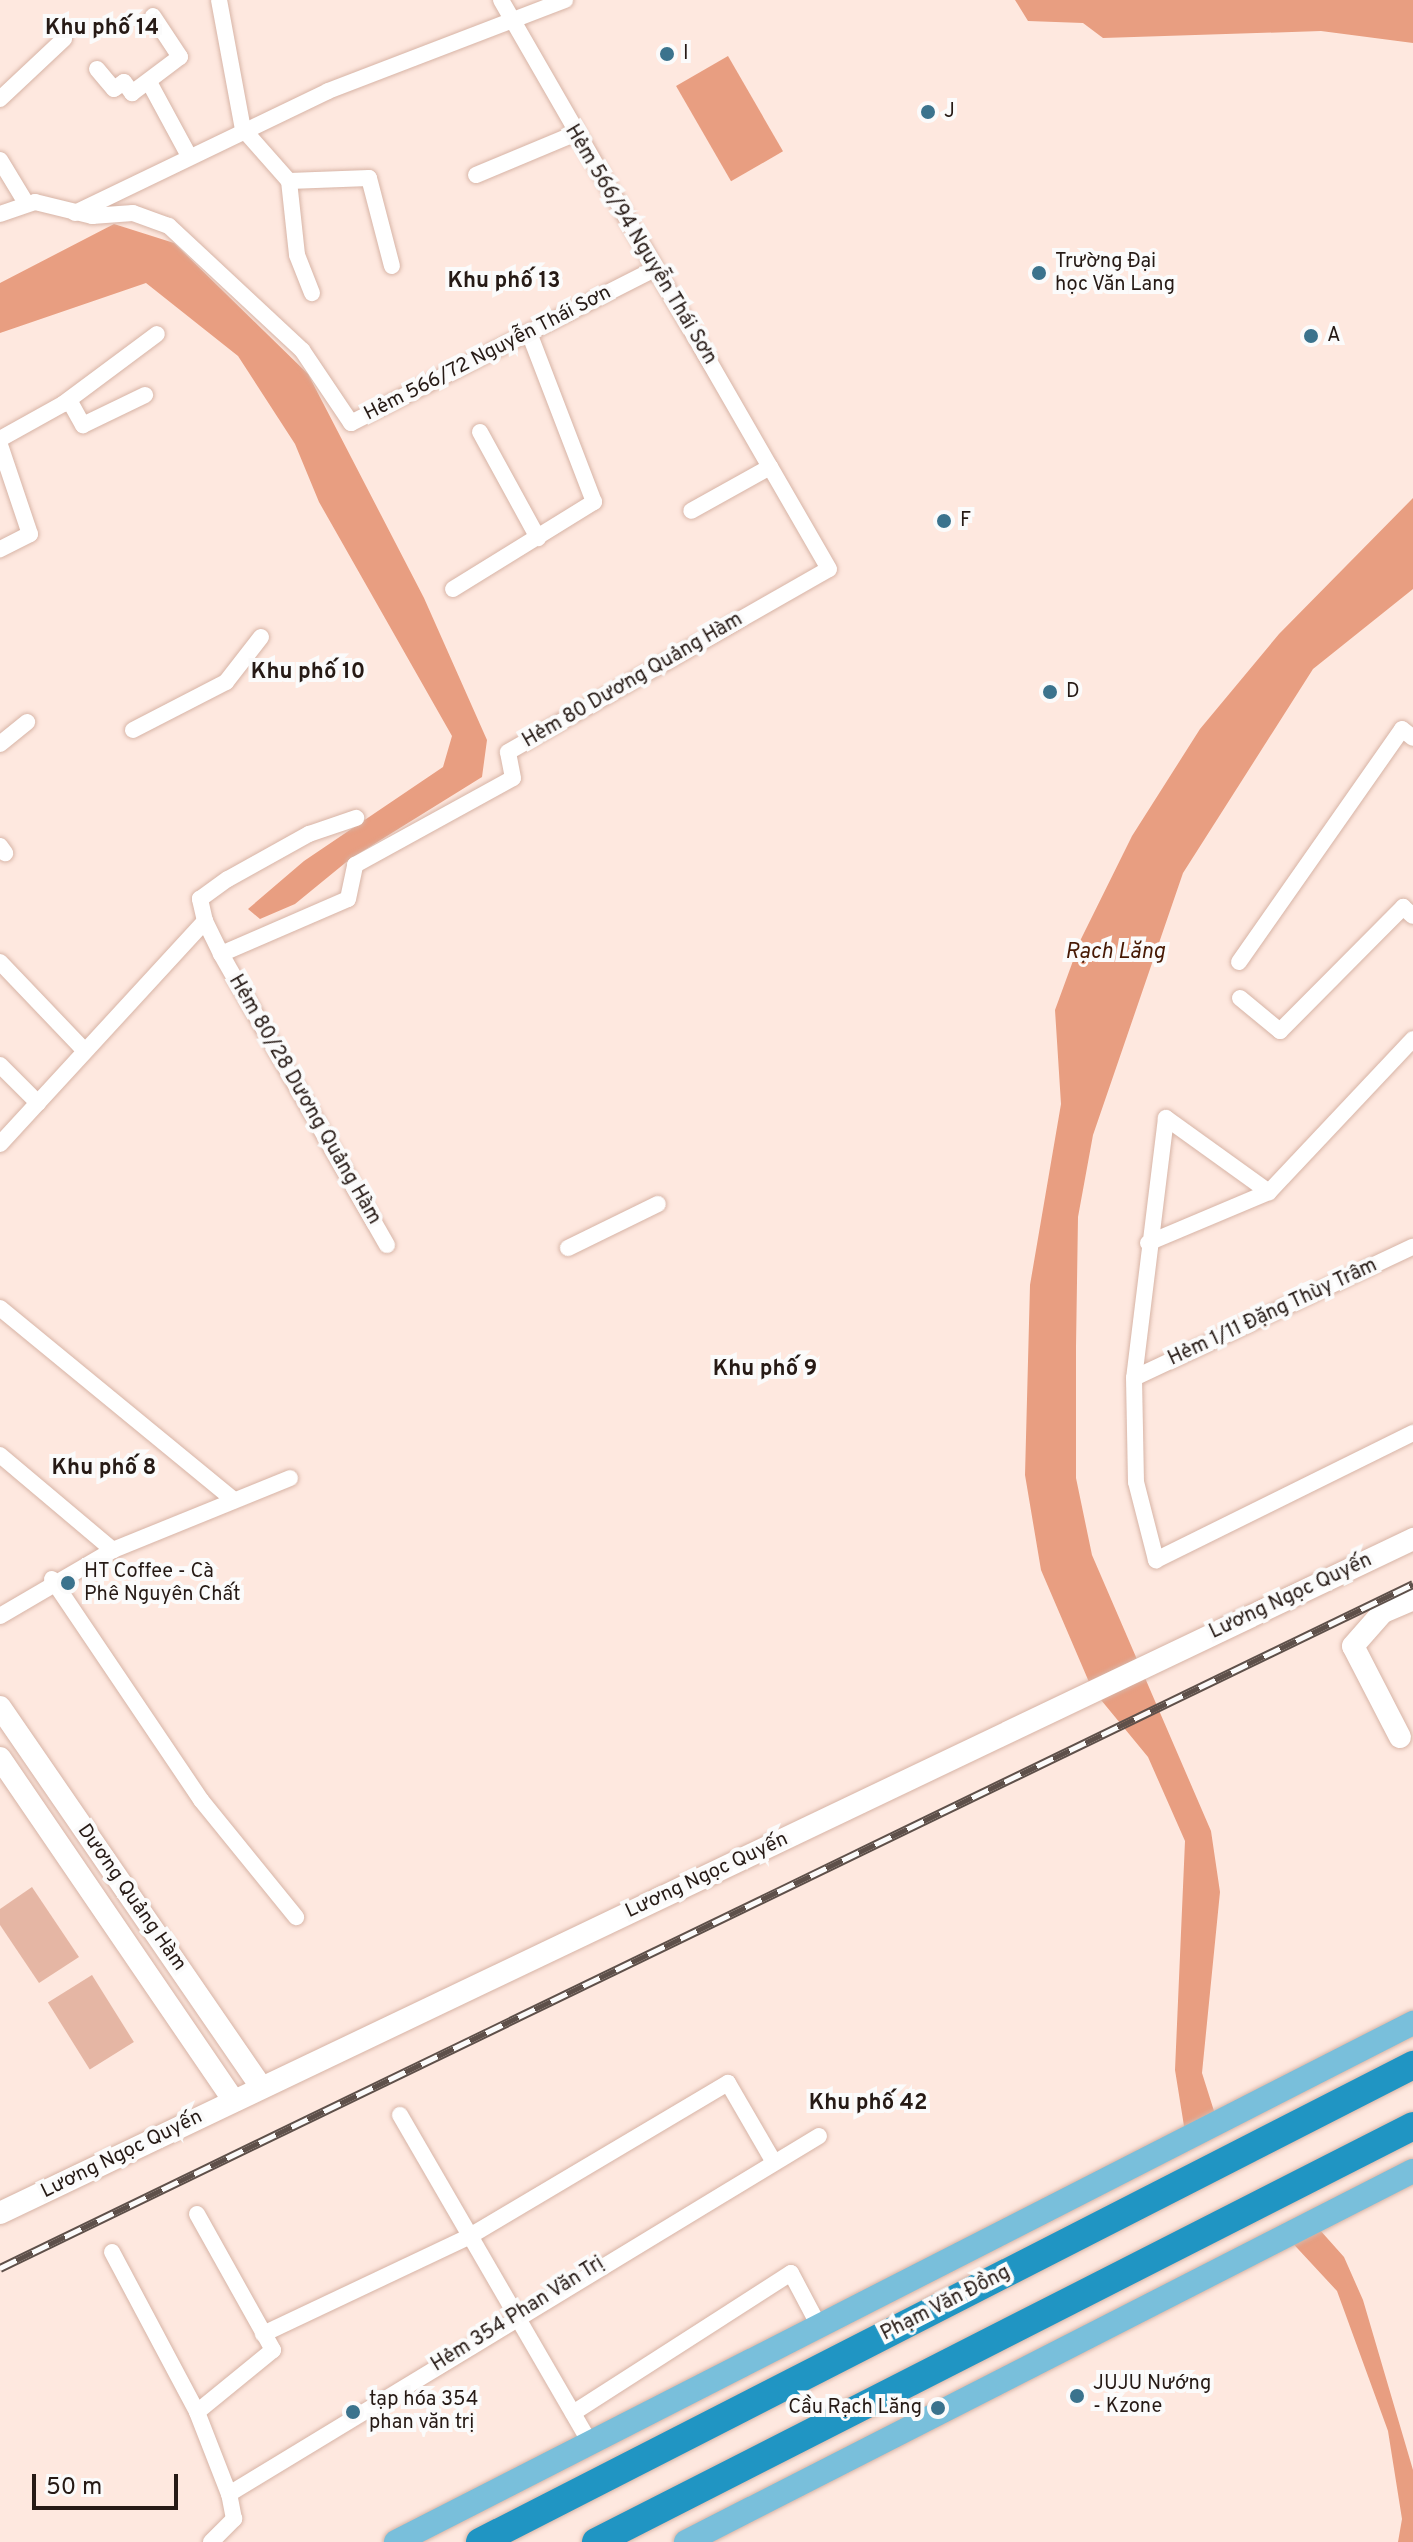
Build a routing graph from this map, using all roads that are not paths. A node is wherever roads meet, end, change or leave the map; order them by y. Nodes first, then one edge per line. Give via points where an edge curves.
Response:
1 (219, 0) edge
2 (501, 0) edge
3 (565, 0) edge
4 (153, 16) dead end
5 (509, 23) junction
6 (64, 39) dead end
7 (97, 69) dead end
8 (149, 82) junction
9 (0, 99) edge
10 (243, 129) junction
11 (574, 134) junction
12 (189, 156) junction
13 (0, 160) edge
14 (476, 175) dead end
15 (289, 181) junction
16 (26, 203) junction
17 (75, 213) junction
18 (0, 214) edge
19 (392, 266) dead end
20 (652, 270) junction
21 (312, 293) dead end
22 (529, 333) junction
23 (157, 334) dead end
24 (145, 395) dead end
25 (69, 400) junction
26 (480, 432) dead end
27 (0, 439) edge
28 (0, 445) edge
29 (770, 467) junction
30 (691, 511) dead end
31 (538, 538) junction
32 (0, 549) edge
33 (829, 569) joint
34 (453, 589) dead end
35 (261, 637) dead end
36 (27, 722) dead end
37 (133, 730) dead end
38 (1413, 738) edge
39 (0, 744) edge
40 (356, 818) dead end
41 (1413, 916) edge
42 (205, 921) junction
43 (221, 954) junction
44 (0, 962) edge
45 (1239, 962) dead end
46 (1240, 998) dead end
47 (1413, 1039) edge
48 (1407, 1049) edge
49 (85, 1051) junction
50 (0, 1065) edge
51 (38, 1103) junction
52 (0, 1144) edge
53 (1269, 1192) junction
54 (658, 1204) dead end
55 (1148, 1243) junction
56 (387, 1245) dead end
57 (1413, 1247) edge
58 (568, 1248) dead end
59 (0, 1308) edge
60 (1134, 1378) junction
61 (1413, 1433) edge
62 (0, 1455) edge
63 (290, 1478) dead end
64 (231, 1498) junction
65 (1413, 1539) edge
66 (113, 1550) junction
67 (52, 1579) junction
68 (1413, 1599) edge
69 (0, 1616) edge
70 (0, 1707) edge
71 (1400, 1737) dead end
72 (0, 1758) edge
73 (296, 1917) dead end
74 (1413, 2023) edge
75 (1402, 2071) edge
76 (262, 2088) junction
77 (234, 2101) junction
78 (400, 2115) dead end
79 (1413, 2126) edge
80 (819, 2136) dead end
81 (772, 2159) junction
82 (1413, 2171) edge
83 (0, 2213) edge
84 (197, 2214) dead end
85 (470, 2236) junction
86 (112, 2252) dead end
87 (517, 2315) junction
88 (819, 2326) junction
89 (263, 2334) junction
90 (833, 2361) junction
91 (197, 2412) junction
92 (573, 2413) junction
93 (590, 2443) junction
94 (229, 2494) junction
95 (211, 2542) edge
96 (396, 2542) edge
97 (480, 2542) edge
98 (596, 2542) edge
99 (686, 2542) edge

1 - 10 street
2 - 5 street, Hẻm 566/94 Nguyễn Thái Sơn
3 - 5 street
4 - 8 street via 180,57
5 - 10 street
5 - 11 street, Hẻm 566/94 Nguyễn Thái Sơn
6 - 9 street
7 - 8 street via 114,89 124,82 132,93
8 - 12 street
10 - 12 street
10 - 15 street
11 - 14 street
11 - 20 street, Hẻm 566/94 Nguyễn Thái Sơn
12 - 17 street
13 - 16 street
15 - 19 street via 369,178
15 - 21 street via 297,255
16 - 17 street
16 - 18 street
17 - 22 street, Hẻm 566/72 Nguyễn Thái Sơn via 133,213 169,226 302,350 351,423
20 - 22 street, Hẻm 566/72 Nguyễn Thái Sơn
20 - 29 street, Hẻm 566/94 Nguyễn Thái Sơn
22 - 31 street via 594,502
23 - 25 street
24 - 25 street via 83,425
25 - 27 street
26 - 31 street
28 - 32 street via 30,534
29 - 30 street
29 - 33 street, Hẻm 566/94 Nguyễn Thái Sơn
31 - 34 street
33 - 43 street, Hẻm 80 Dương Quảng Hàm via 508,752 513,778 355,865 348,899
35 - 37 street via 226,682
36 - 39 street
38 - 45 street via 1402,729
40 - 42 street via 309,834 216,888 200,899
41 - 46 street via 1403,907 1280,1031
42 - 43 street
42 - 49 street
43 - 56 street, Hẻm 80/28 Dương Quảng Hàm
44 - 49 street
47 - 48 street
48 - 53 street
49 - 51 street
50 - 51 street
51 - 52 street
53 - 55 street
53 - 55 street via 1166,1118
54 - 58 street
55 - 60 street
57 - 60 street, Hẻm 1/11 Đặng Thùy Trâm
59 - 64 street
60 - 61 street via 1136,1482 1156,1560
62 - 66 street
63 - 64 street
64 - 66 street
65 - 76 street, Lương Ngọc Quyến
66 - 67 street
67 - 69 street
67 - 73 street via 201,1800
68 - 71 street via 1383,1612 1353,1646
70 - 76 street, Dương Quảng Hàm
72 - 77 street, Dương Quảng Hàm
74 - 88 main road, Phạm Văn Đồng
75 - 90 highway, Phạm Văn Đồng
76 - 77 street, Lương Ngọc Quyến
77 - 83 street, Lương Ngọc Quyến
78 - 85 street
79 - 98 highway
80 - 81 street, Hẻm 354 Phan Văn Trị
81 - 85 street via 728,2083
81 - 87 street, Hẻm 354 Phan Văn Trị
82 - 99 main road
84 - 89 street
85 - 87 street
85 - 89 street
86 - 91 street
87 - 92 street
87 - 94 street, Hẻm 354 Phan Văn Trị
88 - 90 main road
88 - 92 street via 791,2273
88 - 93 main road, Phạm Văn Đồng
89 - 91 street via 273,2350
90 - 97 highway, Phạm Văn Đồng
91 - 94 street
92 - 93 street
93 - 96 main road, Phạm Văn Đồng
94 - 95 street via 234,2519

